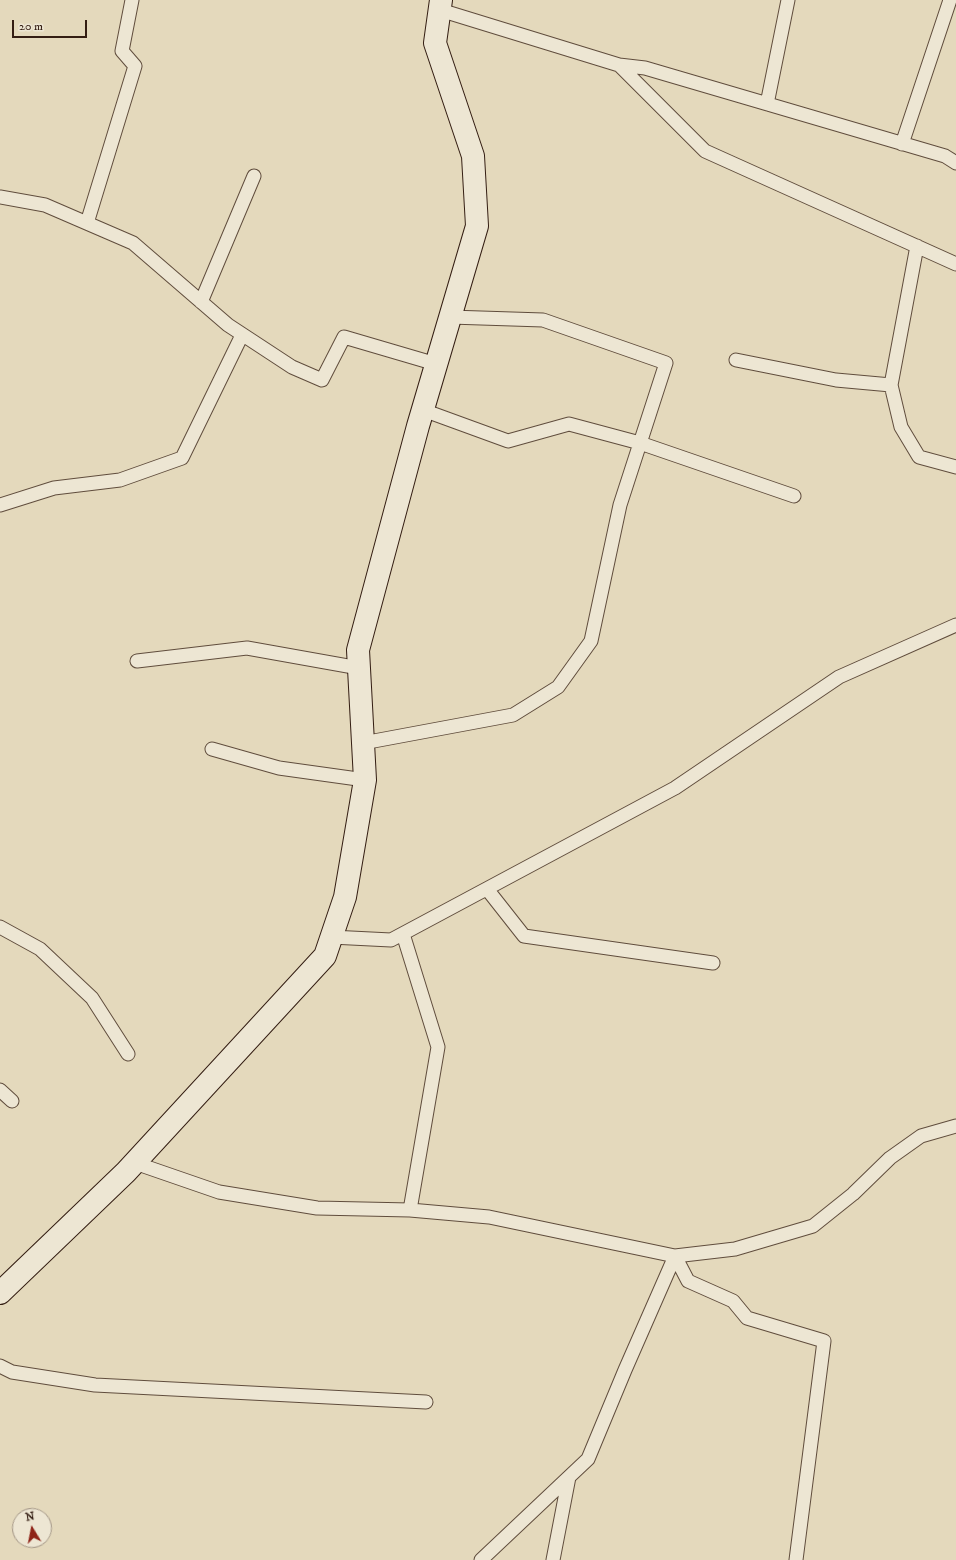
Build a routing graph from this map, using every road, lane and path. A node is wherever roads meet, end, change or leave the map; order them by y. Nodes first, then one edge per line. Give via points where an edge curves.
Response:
1 (132, 0) edge
2 (788, 0) edge
3 (950, 0) edge
4 (441, 5) edge
5 (619, 65) junction
6 (767, 104) junction
7 (902, 144) junction
8 (956, 163) edge
9 (254, 176) dead end
10 (0, 197) edge
11 (87, 223) junction
12 (917, 246) junction
13 (956, 264) edge
14 (201, 302) junction
15 (450, 317) junction
16 (242, 334) junction
17 (736, 360) dead end
18 (436, 364) junction
19 (891, 385) junction
20 (423, 410) junction
21 (640, 443) junction
22 (956, 467) edge
23 (794, 496) dead end
24 (0, 505) edge
25 (956, 625) edge
26 (137, 661) dead end
27 (359, 668) junction
28 (363, 743) junction
29 (212, 749) dead end
30 (365, 780) junction
31 (487, 889) junction
32 (0, 927) edge
33 (403, 934) junction
34 (331, 937) junction
35 (713, 963) dead end
36 (128, 1054) dead end
37 (0, 1090) edge
38 (12, 1101) dead end
39 (956, 1126) edge
40 (134, 1163) junction
41 (410, 1210) junction
42 (675, 1256) junction
43 (0, 1293) edge
44 (0, 1366) edge
45 (426, 1402) dead end
46 (569, 1477) junction
47 (481, 1560) edge
48 (553, 1560) edge
49 (796, 1560) edge

1 - 11 lane via 122,51 135,66
2 - 6 lane
3 - 7 lane
4 - 5 lane
4 - 15 street via 435,42 473,156 476,226
5 - 6 lane via 645,68
5 - 12 lane via 705,151
6 - 7 lane
7 - 8 lane via 945,156
9 - 14 lane
10 - 11 lane via 45,205
11 - 14 lane via 133,243
12 - 13 lane
12 - 19 lane
14 - 16 lane
15 - 18 street
15 - 21 lane via 543,320 666,363
16 - 18 lane via 292,367 322,380 344,337
16 - 24 lane via 182,458 120,480 54,488
17 - 19 lane via 836,380
18 - 20 street
19 - 22 lane via 901,427 919,457
20 - 21 lane via 508,441 569,424
20 - 27 street via 358,650
21 - 23 lane
21 - 28 lane via 620,505 591,641 558,688 513,715
25 - 31 lane via 839,678 675,788
26 - 27 lane via 247,648
27 - 28 street
28 - 30 street
29 - 30 lane via 279,768
30 - 34 street via 345,897
31 - 33 lane
31 - 35 lane via 524,936
32 - 36 lane via 40,949 92,998
33 - 34 lane via 391,940
33 - 41 lane via 438,1047
34 - 40 street via 324,956
37 - 38 lane
39 - 42 lane via 921,1136 890,1158 853,1194 813,1226 735,1249
40 - 41 lane via 219,1192 317,1208
40 - 43 street
41 - 42 lane via 489,1217
42 - 46 lane via 588,1460
42 - 49 lane via 688,1281 733,1301 747,1318 824,1341
44 - 45 lane via 12,1372 96,1385
46 - 47 lane
46 - 48 lane

